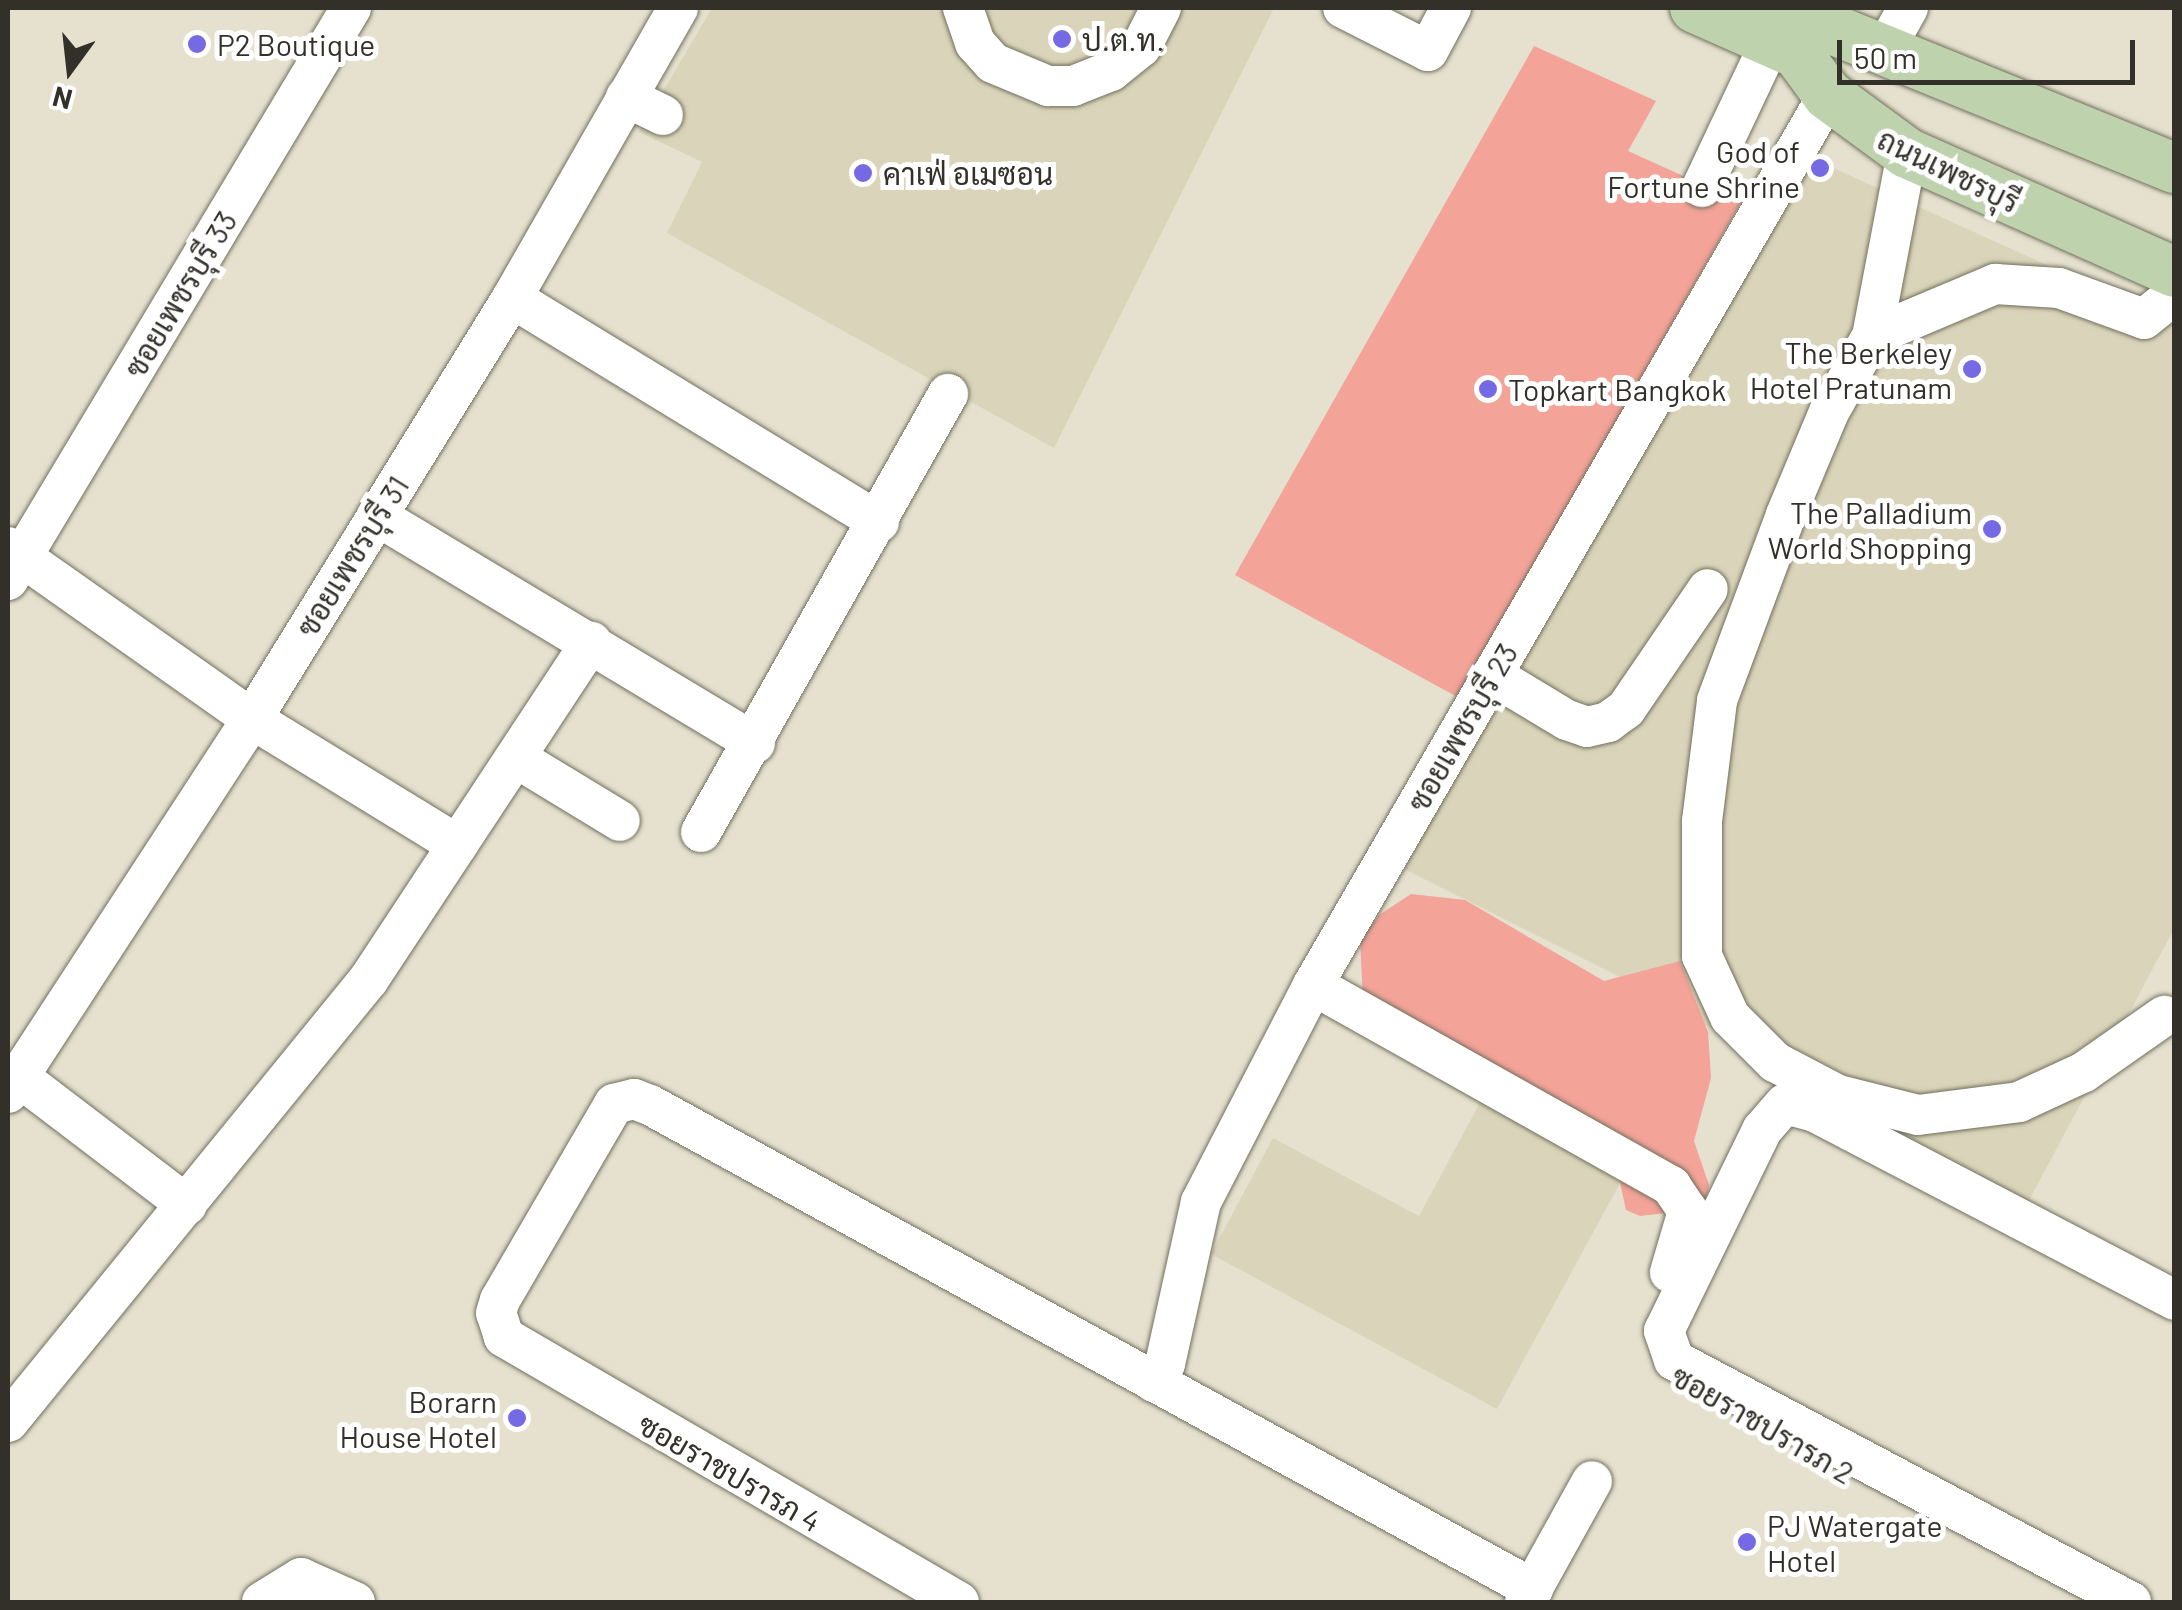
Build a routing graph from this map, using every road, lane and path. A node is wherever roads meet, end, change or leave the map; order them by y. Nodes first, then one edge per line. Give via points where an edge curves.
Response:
1 (351, 8) edge
2 (678, 8) edge
3 (963, 8) edge
4 (1161, 8) edge
5 (1343, 8) edge
6 (1451, 8) edge
7 (1696, 8) edge
8 (1776, 24) edge
9 (1896, 28) edge
10 (1828, 96) junction
11 (626, 98) junction
12 (663, 116) dead end
13 (1907, 153) junction
14 (2174, 168) edge
15 (1702, 187) dead end
16 (2174, 272) edge
17 (2174, 294) edge
18 (512, 298) junction
19 (1872, 336) junction
20 (948, 394) dead end
21 (377, 516) junction
22 (879, 522) junction
23 (12, 561) edge
24 (1708, 589) dead end
25 (591, 642) junction
26 (1492, 674) junction
27 (252, 719) junction
28 (755, 743) junction
29 (518, 759) junction
30 (620, 820) dead end
31 (701, 832) dead end
32 (458, 844) junction
33 (1313, 985) junction
34 (2164, 1016) dead end
35 (13, 1085) edge
36 (187, 1205) junction
37 (2174, 1300) edge
38 (1154, 1382) junction
39 (8, 1422) edge
40 (1592, 1481) dead end
41 (1529, 1596) edge
42 (262, 1602) edge
43 (355, 1602) edge
44 (959, 1602) edge
45 (2078, 1602) edge
46 (2131, 1602) edge

1 - 23 street, ซอยเพชรบุรี 33
2 - 11 street, ซอยเพชรบุรี 31
3 - 4 street via 975,43 993,63 1023,80 1074,86 1111,70 1141,46
5 - 6 street via 1428,51
7 - 8 main road, ถนนเพชรบุรี
8 - 9 main road, ถนนเพชรบุรี
8 - 10 main road, ถนนเพชรบุรี
8 - 15 street
9 - 14 main road, ถนนเพชรบุรี
10 - 13 main road, ถนนเพชรบุรี
10 - 26 street, ซอยเพชรบุรี 23
11 - 12 street
11 - 18 street, ซอยเพชรบุรี 31
13 - 16 main road, ถนนเพชรบุรี
13 - 19 street
17 - 19 street via 2144,319 2058,288 1995,284
18 - 21 street, ซอยเพชรบุรี 31
18 - 22 street
19 - 34 street via 1829,412 1718,701 1702,821 1702,956 1730,1018 1776,1062 1838,1095 1918,1115 2019,1102 2084,1072
20 - 22 street
21 - 25 street
21 - 27 street, ซอยเพชรบุรี 31
22 - 28 street
23 - 27 street
24 - 26 street via 1626,709 1608,722 1587,726 1567,720
25 - 28 street
25 - 29 street
26 - 33 street, ซอยเพชรบุรี 23
27 - 32 street
27 - 35 street, ซอยเพชรบุรี 31
28 - 31 street
29 - 30 street
29 - 32 street
32 - 36 street via 369,979
33 - 38 street, ซอยเพชรบุรี 23 via 1188,1234 1165,1364
33 - 45 street, ซอยราชปรารภ 2 via 1681,1194 1688,1211 1653,1329 1657,1362
35 - 36 street
36 - 39 street
37 - 46 street via 1814,1112 1785,1104 1762,1130 1664,1331 1674,1360
38 - 41 street
38 - 44 street, ซอยราชปรารภ 4 via 634,1099 614,1104 601,1117 500,1300 496,1313 504,1336
40 - 41 street
42 - 43 street via 301,1578

